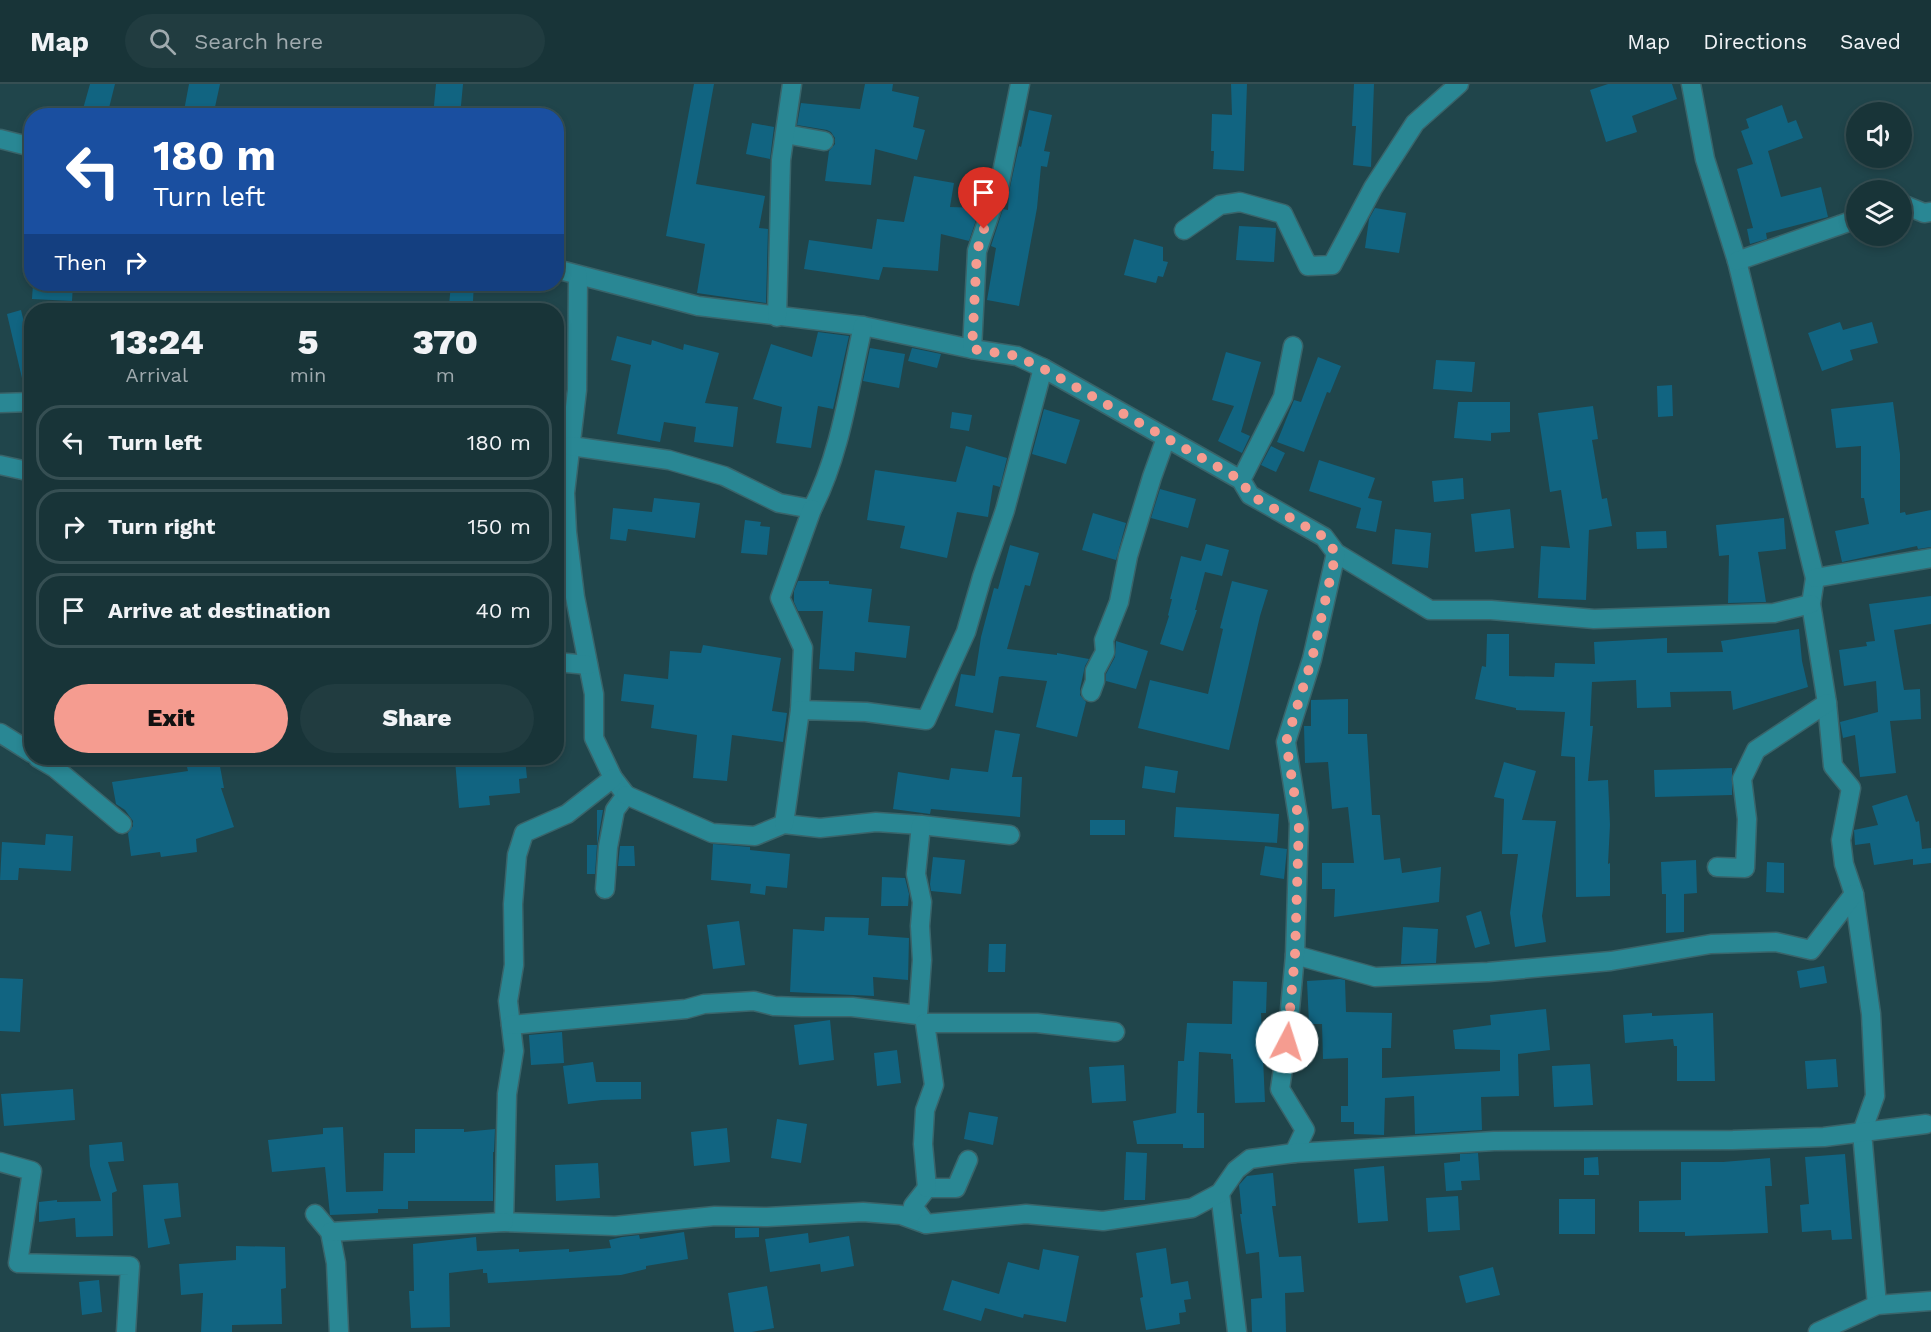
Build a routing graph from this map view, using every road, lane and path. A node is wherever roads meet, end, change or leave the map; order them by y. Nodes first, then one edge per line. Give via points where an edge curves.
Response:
1 (792, 84) edge
2 (1020, 84) edge
3 (1459, 84) edge
4 (1691, 84) edge
5 (785, 134) junction
6 (0, 139) edge
7 (824, 141) dead end
8 (24, 145) edge
9 (1912, 208) edge
10 (1931, 212) edge
11 (1846, 223) edge
12 (1184, 230) dead end
13 (1737, 261) junction
14 (564, 271) edge
15 (578, 275) junction
16 (777, 317) junction
17 (863, 326) junction
18 (1293, 346) dead end
19 (972, 349) junction
20 (1042, 368) junction
21 (24, 402) edge
22 (0, 403) edge
23 (1166, 438) junction
24 (571, 446) junction
25 (0, 465) edge
26 (24, 470) edge
27 (1241, 480) junction
28 (812, 509) junction
29 (1336, 553) junction
30 (1931, 558) edge
31 (1815, 578) junction
32 (1811, 604) junction
33 (564, 663) edge
34 (588, 665) junction
35 (1091, 692) dead end
36 (1827, 703) junction
37 (800, 710) junction
38 (0, 733) edge
39 (24, 748) edge
40 (50, 765) edge
41 (613, 778) junction
42 (626, 795) junction
43 (122, 824) dead end
44 (784, 824) junction
45 (921, 825) junction
46 (1010, 835) dead end
47 (1718, 867) dead end
48 (605, 889) dead end
49 (1854, 894) junction
50 (1295, 955) junction
51 (921, 1019) junction
52 (511, 1025) junction
53 (1114, 1032) dead end
54 (1926, 1124) dead end
55 (1862, 1132) junction
56 (1294, 1153) junction
57 (968, 1160) dead end
58 (0, 1162) edge
59 (927, 1188) junction
60 (1220, 1193) junction
61 (315, 1214) dead end
62 (504, 1222) junction
63 (926, 1224) junction
64 (330, 1232) junction
65 (9, 1263) edge
66 (1931, 1301) edge
67 (1877, 1305) junction
68 (1820, 1331) edge
69 (126, 1332) edge
70 (339, 1332) edge
71 (1237, 1332) edge

1 - 5 street
2 - 19 street via 999,187 977,251
3 - 12 street via 1415,123 1372,188 1332,265 1308,266 1283,214 1240,202 1220,205
4 - 13 street via 1706,159
5 - 7 street
5 - 16 street
6 - 8 street
9 - 10 street
11 - 13 street
13 - 31 street
14 - 15 street
15 - 16 street via 698,306
15 - 24 street via 577,390
16 - 17 street
17 - 19 street
17 - 28 street via 832,461
18 - 27 street via 1283,397
19 - 20 street via 1017,356
20 - 23 street
20 - 37 street via 1012,488 976,604 926,720 866,712
21 - 22 street
23 - 27 street
23 - 35 street via 1131,544 1119,602 1104,640 1105,652 1095,670
24 - 28 street via 669,460 724,476 779,503
24 - 34 street via 565,493 567,532
25 - 26 street
27 - 29 street via 1250,495 1324,537
28 - 37 street via 780,598 803,648
29 - 32 street via 1430,610 1491,610 1605,619 1774,613
29 - 50 street via 1312,659 1286,742 1299,823
30 - 31 street
31 - 32 street
32 - 36 street
33 - 34 street
34 - 41 street via 594,694 594,738
36 - 47 street via 1756,750 1742,779 1747,819 1744,868
36 - 49 street via 1833,766 1851,788 1840,840
37 - 44 street
38 - 39 street
40 - 43 street
41 - 42 street
41 - 52 street via 567,814 524,833 517,855 513,904 514,964 508,1001
42 - 44 street via 712,833 755,836
42 - 48 street via 615,810
44 - 45 street via 820,828 876,822
45 - 46 street
45 - 51 street via 916,874 922,902
49 - 50 street via 1811,950 1776,942 1711,944 1611,961 1375,977
49 - 55 street via 1871,1014 1875,1096
50 - 56 street via 1280,1089 1305,1130
51 - 52 street via 852,1007 730,1002
51 - 53 street via 1037,1023
51 - 59 street via 934,1085 924,1122
52 - 62 street via 514,1051 507,1094
54 - 55 street
55 - 56 street via 1733,1140 1494,1141
55 - 67 street
56 - 60 street via 1250,1159 1236,1170
57 - 59 street via 956,1188
58 - 65 street via 32,1171
59 - 63 street via 913,1206
60 - 63 street via 1192,1208 1103,1221 1026,1214
60 - 71 street
61 - 64 street
62 - 63 street via 615,1226 715,1216 863,1212 901,1215
62 - 64 street
64 - 70 street via 336,1263
65 - 69 street via 129,1266
66 - 67 street
67 - 68 street

